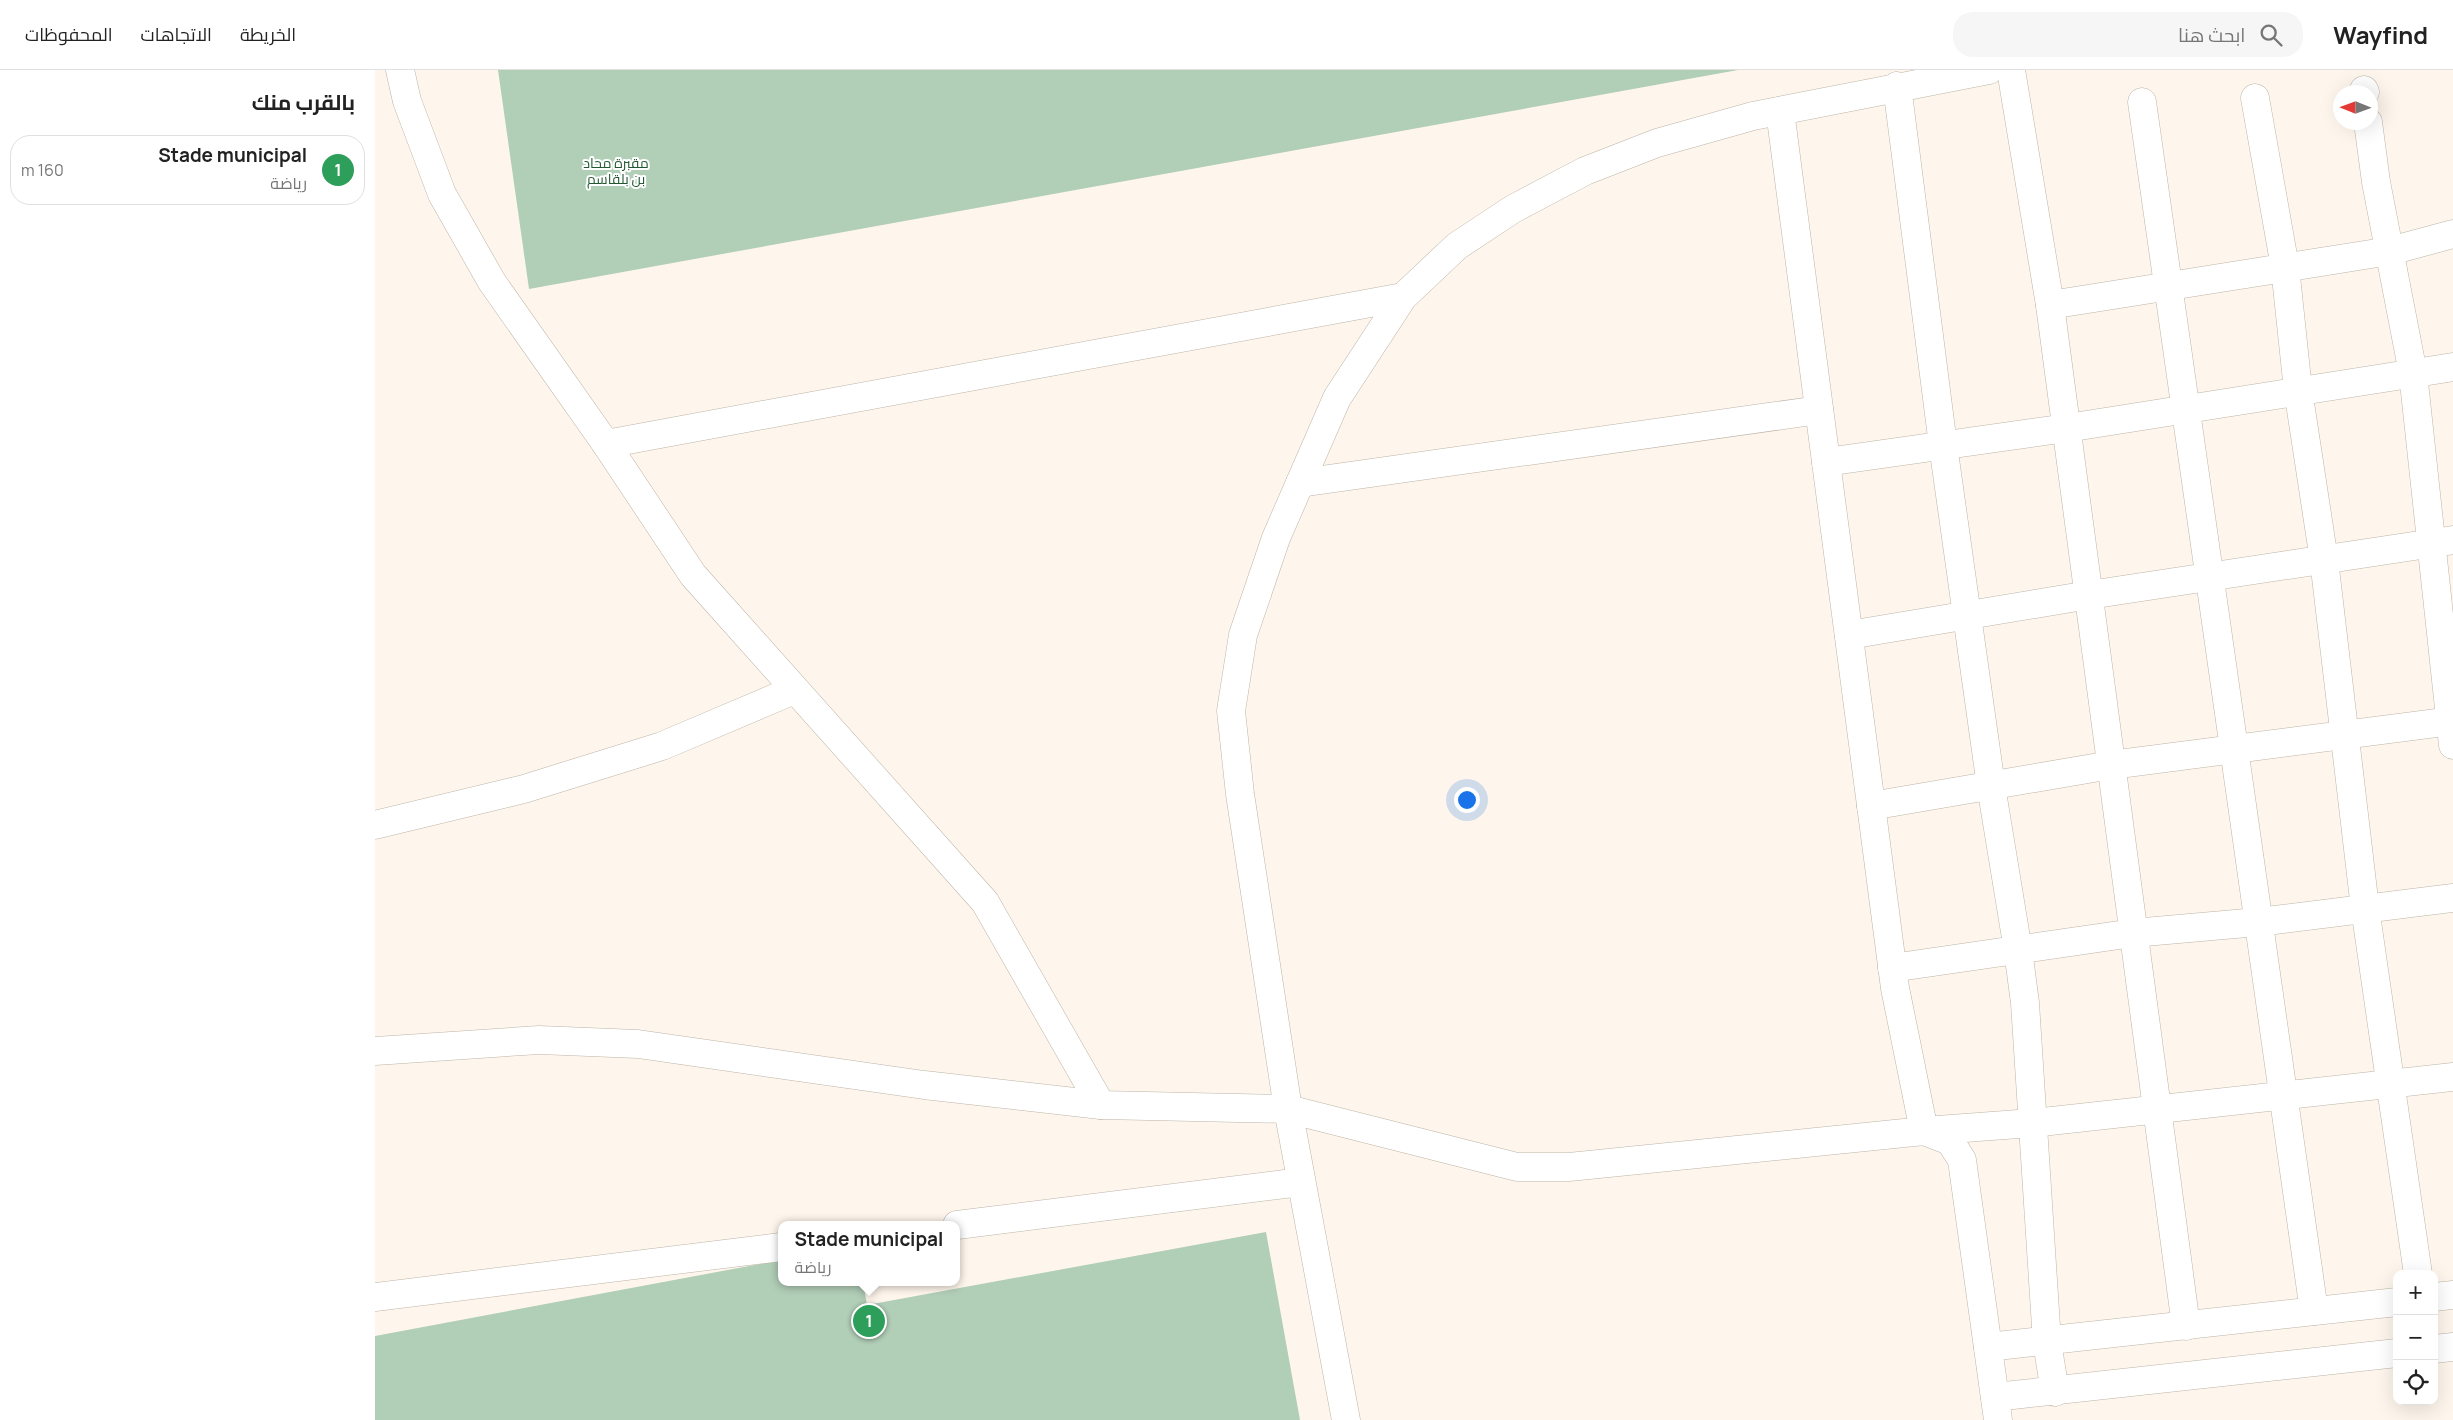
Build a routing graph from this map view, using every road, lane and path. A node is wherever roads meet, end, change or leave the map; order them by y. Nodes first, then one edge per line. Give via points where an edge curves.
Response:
1 (400, 70) edge
2 (1989, 70) edge
3 (2011, 70) edge
4 (1897, 86) junction
5 (2255, 98) dead end
6 (2142, 102) dead end
7 (1780, 110) junction
8 (2369, 130) edge
9 (2453, 234) edge
10 (2390, 251) junction
11 (2285, 267) junction
12 (2167, 286) junction
13 (1403, 296) junction
14 (2050, 305) junction
15 (2453, 367) edge
16 (2413, 373) junction
17 (2298, 390) junction
18 (2185, 408) junction
19 (1819, 410) junction
20 (2067, 428) junction
21 (606, 444) junction
22 (1943, 445) junction
23 (1826, 462) junction
24 (1300, 483) junction
25 (2442, 542) edge
26 (2323, 560) junction
27 (2209, 578) junction
28 (2089, 595) junction
29 (1969, 616) junction
30 (1849, 635) junction
31 (794, 690) junction
32 (2452, 730) edge
33 (2345, 735) junction
34 (2234, 749) junction
35 (2111, 765) junction
36 (1991, 786) junction
37 (1871, 806) junction
38 (375, 825) edge
39 (2453, 898) edge
40 (2365, 908) junction
41 (2258, 922) junction
42 (2133, 933) junction
43 (2018, 950) junction
44 (1892, 968) junction
45 (375, 1051) edge
46 (2453, 1077) edge
47 (2389, 1083) junction
48 (2283, 1097) junction
49 (1101, 1106) junction
50 (1288, 1109) junction
51 (2156, 1109) junction
52 (2032, 1123) junction
53 (1924, 1131) junction
54 (1301, 1182) junction
55 (960, 1225) edge
56 (778, 1247) edge
57 (2418, 1270) edge
58 (2453, 1295) edge
59 (375, 1297) edge
60 (2438, 1297) edge
61 (2393, 1302) edge
62 (2314, 1311) junction
63 (2186, 1326) junction
64 (2047, 1342) junction
65 (1988, 1347) junction
66 (2453, 1347) edge
67 (2438, 1349) edge
68 (2393, 1353) edge
69 (2055, 1392) junction
70 (1996, 1408) edge
71 (1346, 1420) edge

1 - 21 street via 407,101 442,194 492,282
2 - 4 street
3 - 14 street
4 - 7 street
4 - 22 street
5 - 11 street
6 - 12 street
7 - 13 street via 1657,143 1585,171 1513,209 1457,246
7 - 19 street
8 - 10 street
9 - 10 street
10 - 11 street
10 - 16 street
11 - 12 street
11 - 17 street
12 - 14 street
12 - 18 street
13 - 21 street
13 - 24 street via 1337,398
14 - 20 street
15 - 16 street
16 - 17 street
16 - 25 street
17 - 18 street
17 - 26 street
18 - 20 street
18 - 27 street
19 - 23 street
19 - 24 street
20 - 22 street
20 - 28 street
21 - 31 street via 693,575
22 - 23 street
22 - 29 street
23 - 30 street
24 - 50 street via 1276,538 1243,635 1231,711 1240,794
25 - 26 street
25 - 32 street
26 - 27 street
26 - 33 street
27 - 28 street
27 - 34 street
28 - 29 street
28 - 35 street
29 - 30 street
29 - 36 street
30 - 37 street
31 - 38 street via 662,746 524,789
31 - 49 street via 985,902
32 - 33 street
33 - 34 street
33 - 40 street
34 - 35 street
34 - 41 street
35 - 36 street
35 - 42 street
36 - 37 street
36 - 43 street
37 - 44 street
39 - 40 street
40 - 41 street
40 - 47 street
41 - 42 street
41 - 48 street
42 - 43 street
42 - 51 street
43 - 44 street
43 - 52 street via 2025,1002
44 - 53 street
45 - 49 street via 539,1040 638,1044 924,1085
46 - 47 street
47 - 48 street
47 - 57 street
48 - 51 street
48 - 62 street
49 - 50 street
50 - 53 street via 1517,1167 1569,1167
50 - 54 street
51 - 52 street
51 - 63 street
52 - 53 street
52 - 64 street
53 - 65 street via 1950,1141 1962,1160
54 - 55 street
54 - 71 street
56 - 59 street
58 - 60 street
61 - 62 street
62 - 63 street
63 - 64 street
64 - 65 street
64 - 69 street
65 - 70 street
66 - 67 street
68 - 69 street
69 - 70 street

